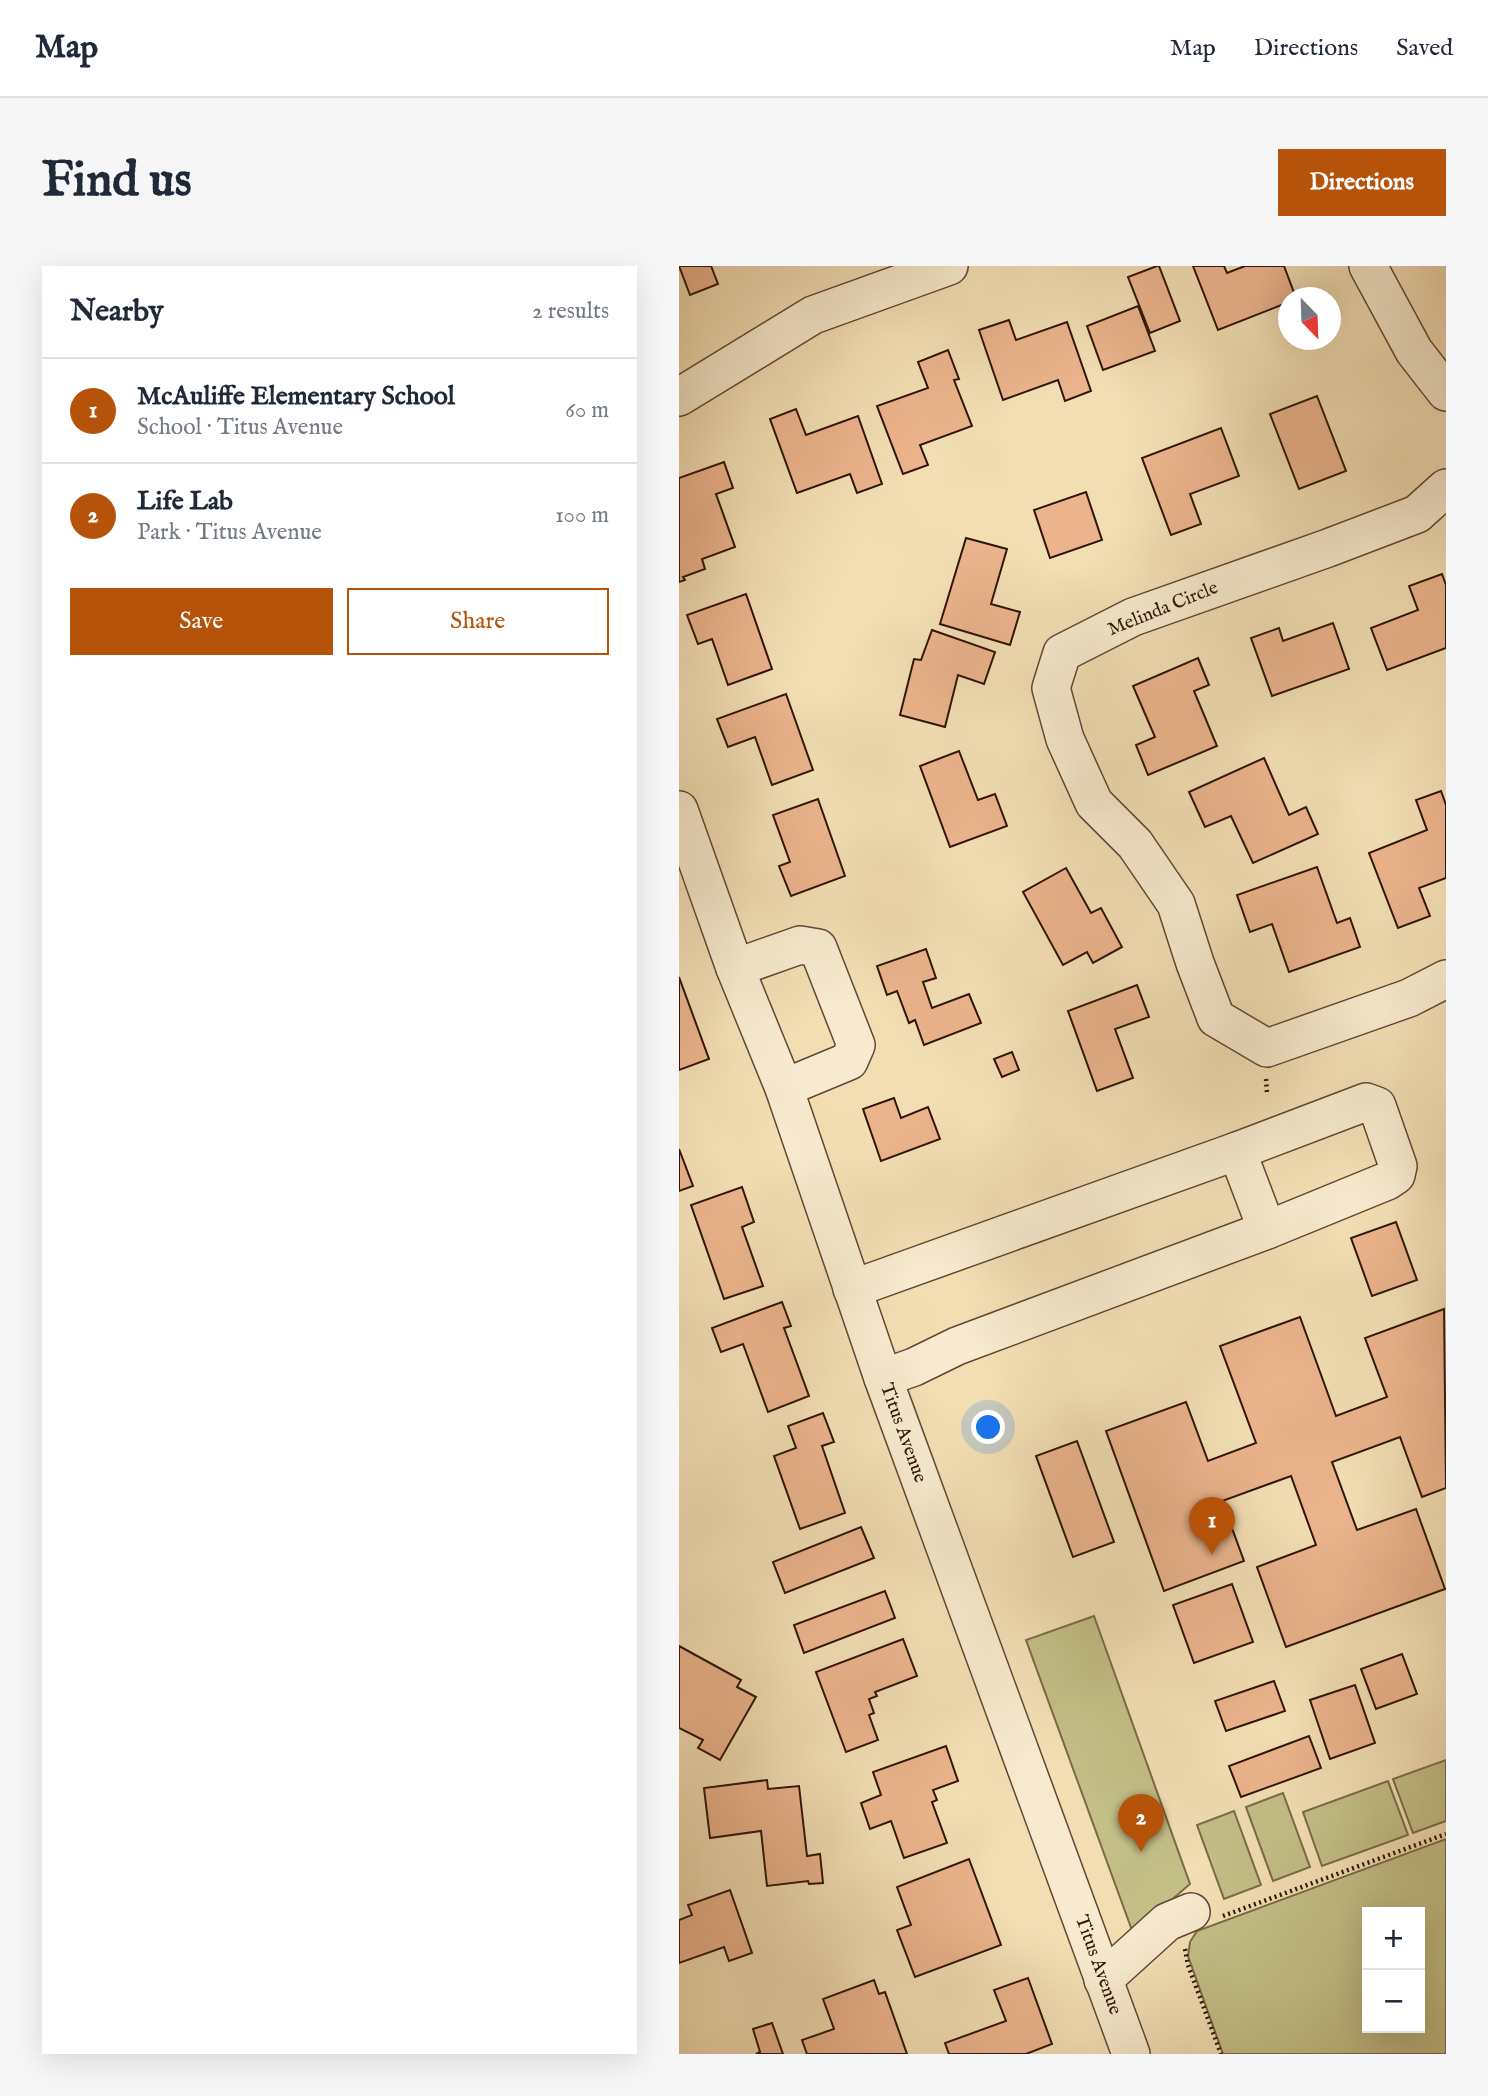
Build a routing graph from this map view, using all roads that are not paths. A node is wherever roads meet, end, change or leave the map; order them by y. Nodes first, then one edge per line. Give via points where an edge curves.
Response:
1 (949, 266) edge
2 (1368, 266) edge
3 (1446, 392) edge
4 (679, 397) edge
5 (1446, 488) edge
6 (683, 834) edge
7 (736, 968) junction
8 (1446, 979) edge
9 (784, 1088) junction
10 (1237, 1151) junction
11 (1267, 1230) junction
12 (852, 1289) junction
13 (883, 1378) junction
14 (1196, 1925) road end
15 (1103, 1980) junction
16 (1131, 2054) edge

1 - 4 street via 813,315
2 - 3 street via 1414,351
5 - 8 street, Melinda Circle via 1417,514 1133,617 1062,653 1051,688 1065,739 1094,803 1135,844 1176,904 1216,1018 1267,1048 1409,998
6 - 7 street, Titus Avenue
7 - 9 street, Titus Avenue
7 - 9 street via 800,945 818,948 856,1045 849,1061
9 - 12 street, Titus Avenue
10 - 11 street
10 - 11 street via 1366,1102 1377,1106 1398,1166 1396,1175
10 - 12 street
11 - 13 street
12 - 13 street, Titus Avenue
13 - 15 street, Titus Avenue
14 - 15 street via 1167,1922
15 - 16 street, Titus Avenue

